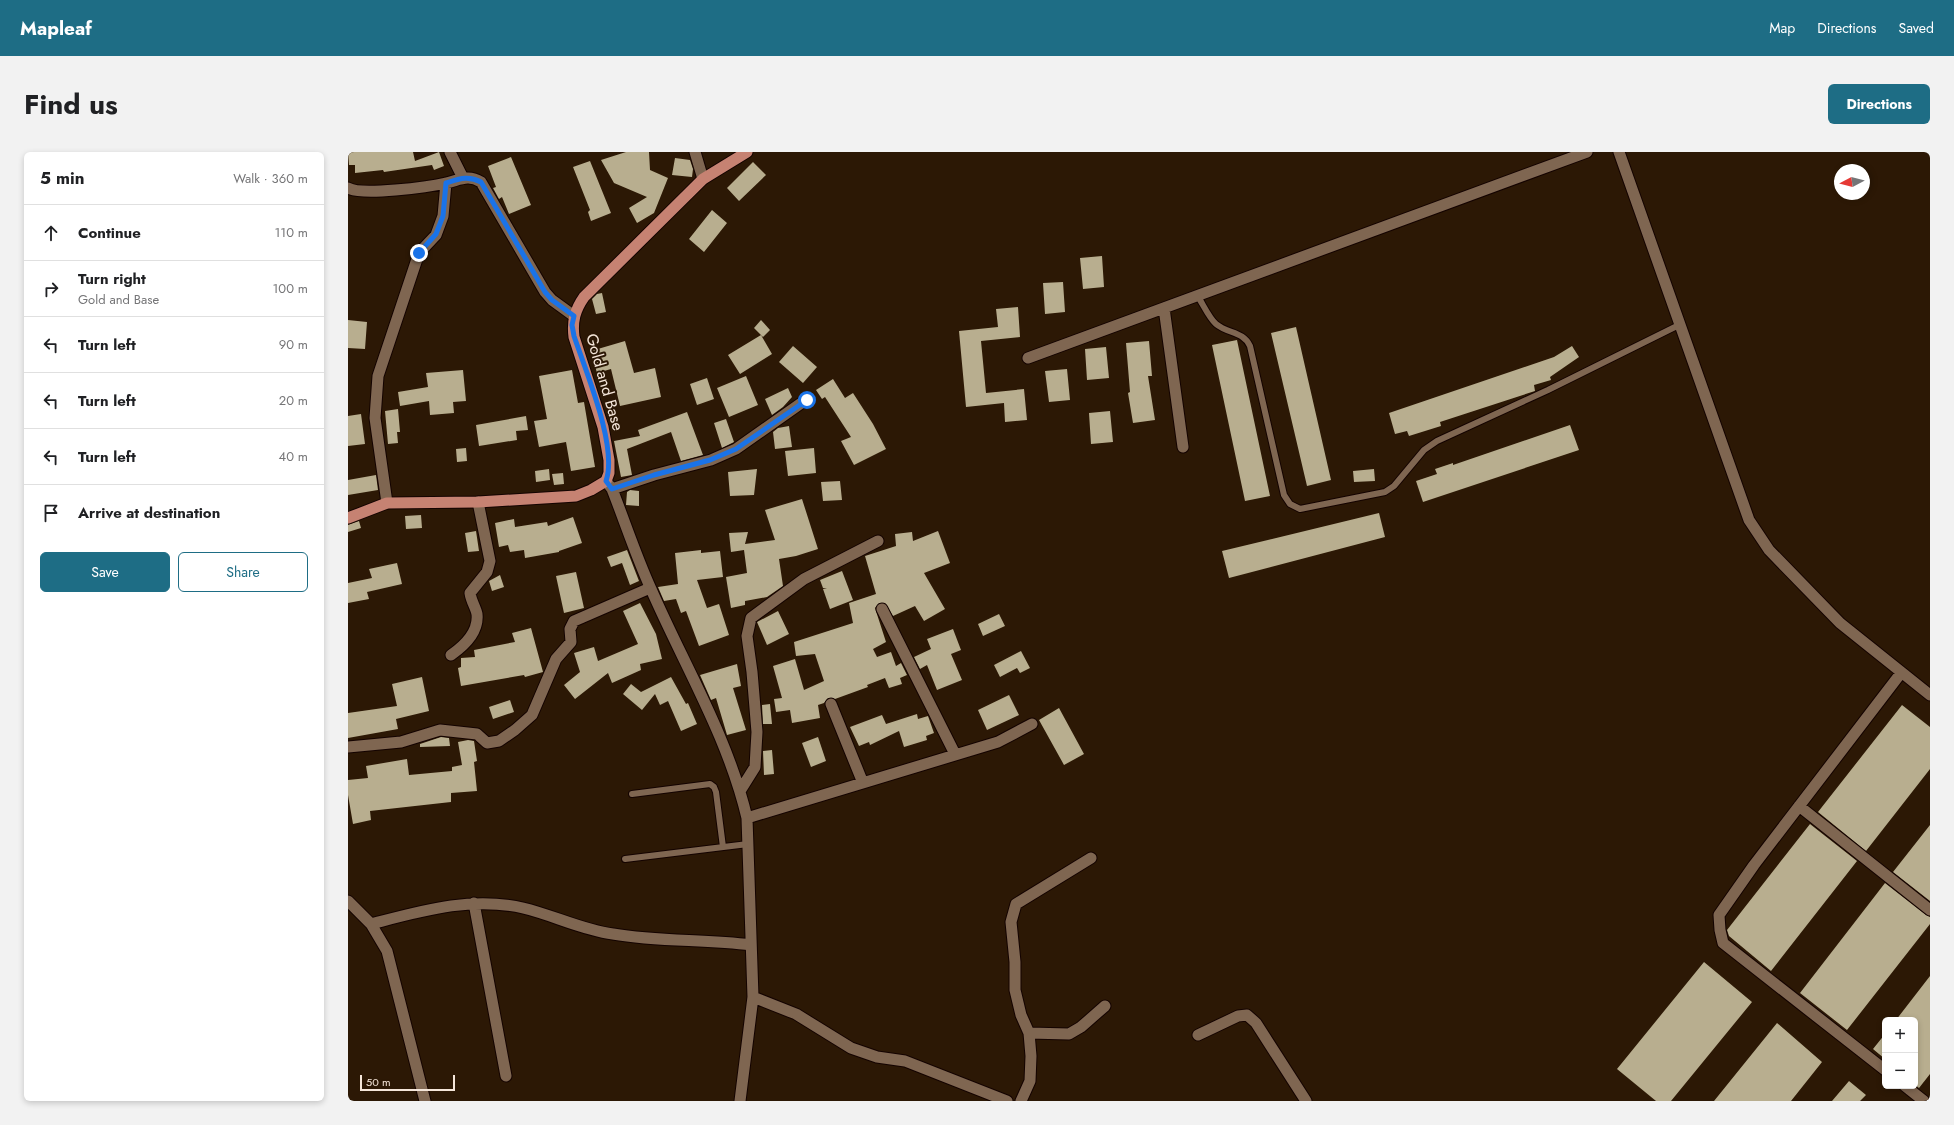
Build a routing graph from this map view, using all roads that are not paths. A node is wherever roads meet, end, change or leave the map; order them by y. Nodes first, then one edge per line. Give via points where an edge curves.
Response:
1 (450, 152) edge
2 (695, 152) edge
3 (747, 152) edge
4 (1587, 152) edge
5 (1619, 152) edge
6 (463, 178) junction
7 (703, 179) junction
8 (446, 183) junction
9 (348, 188) edge
10 (1197, 295) junction
11 (1164, 308) junction
12 (574, 316) junction
13 (1679, 324) junction
14 (1028, 358) dead end
15 (807, 400) dead end
16 (1184, 447) dead end
17 (609, 485) junction
18 (478, 502) junction
19 (387, 504) junction
20 (348, 518) edge
21 (878, 541) dead end
22 (650, 588) junction
23 (882, 609) dead end
24 (451, 655) dead end
25 (1901, 673) junction
26 (1930, 695) edge
27 (831, 704) dead end
28 (1032, 724) dead end
29 (348, 747) edge
30 (955, 754) junction
31 (863, 783) junction
32 (740, 791) junction
33 (632, 794) dead end
34 (1799, 806) junction
35 (747, 818) junction
36 (748, 844) junction
37 (724, 847) junction
38 (1091, 858) dead end
39 (625, 859) dead end
40 (348, 901) edge
41 (474, 903) junction
42 (1930, 910) edge
43 (371, 924) junction
44 (751, 945) junction
45 (753, 997) junction
46 (1105, 1006) dead end
47 (1029, 1033) junction
48 (1198, 1035) dead end
49 (1882, 1068) edge
50 (506, 1076) dead end
51 (1909, 1089) edge
52 (424, 1101) edge
53 (740, 1101) edge
54 (1007, 1101) edge
55 (1021, 1101) edge
56 (1306, 1101) edge
57 (1924, 1101) edge

1 - 6 street
2 - 7 street
3 - 7 main road, Gold and Base
4 - 10 street
5 - 13 street
6 - 8 street
6 - 12 street via 474,178 481,182 545,292
7 - 12 main road, Gold and Base via 584,298
8 - 9 street via 367,192
8 - 19 street via 443,216 436,234 419,253 378,376 375,418
10 - 11 street
10 - 13 lane via 1216,324 1247,339 1284,495 1290,504 1300,509 1385,492 1394,486 1424,450 1437,441 1548,390
11 - 14 street
11 - 16 street
12 - 17 main road, Gold and Base via 574,336 603,427 610,460
13 - 25 street via 1749,520 1769,550 1840,623
15 - 17 street via 736,449 710,460
17 - 18 main road via 576,496
17 - 22 street
18 - 19 main road
18 - 24 street via 490,561 487,572 470,593 477,614 476,627 463,646
19 - 20 main road
21 - 32 street via 804,578 751,618 747,636 757,739 755,767
22 - 29 street via 574,621 570,629 571,642 556,659 532,715 499,741 487,744 477,734 440,730 401,742
22 - 32 street via 716,725
23 - 30 street
25 - 26 street
25 - 34 street
27 - 31 street
28 - 30 street via 998,742
30 - 31 street
31 - 35 street
32 - 35 street
33 - 37 lane via 710,784 716,792
34 - 42 street
34 - 49 street via 1719,916 1723,943
35 - 36 street
36 - 37 lane
36 - 44 street
37 - 39 lane
38 - 47 street via 1016,904 1011,922 1015,990 1021,1015
40 - 43 street
41 - 43 street via 426,909
41 - 44 street via 490,902 523,908 603,933 639,939 718,941
41 - 50 street
43 - 52 street via 387,950
44 - 45 street
45 - 53 street
45 - 54 street via 796,1014 851,1048 877,1057 904,1061
46 - 47 street via 1069,1034
47 - 55 street via 1030,1081
48 - 56 street via 1238,1016 1247,1015 1256,1023
51 - 57 street

